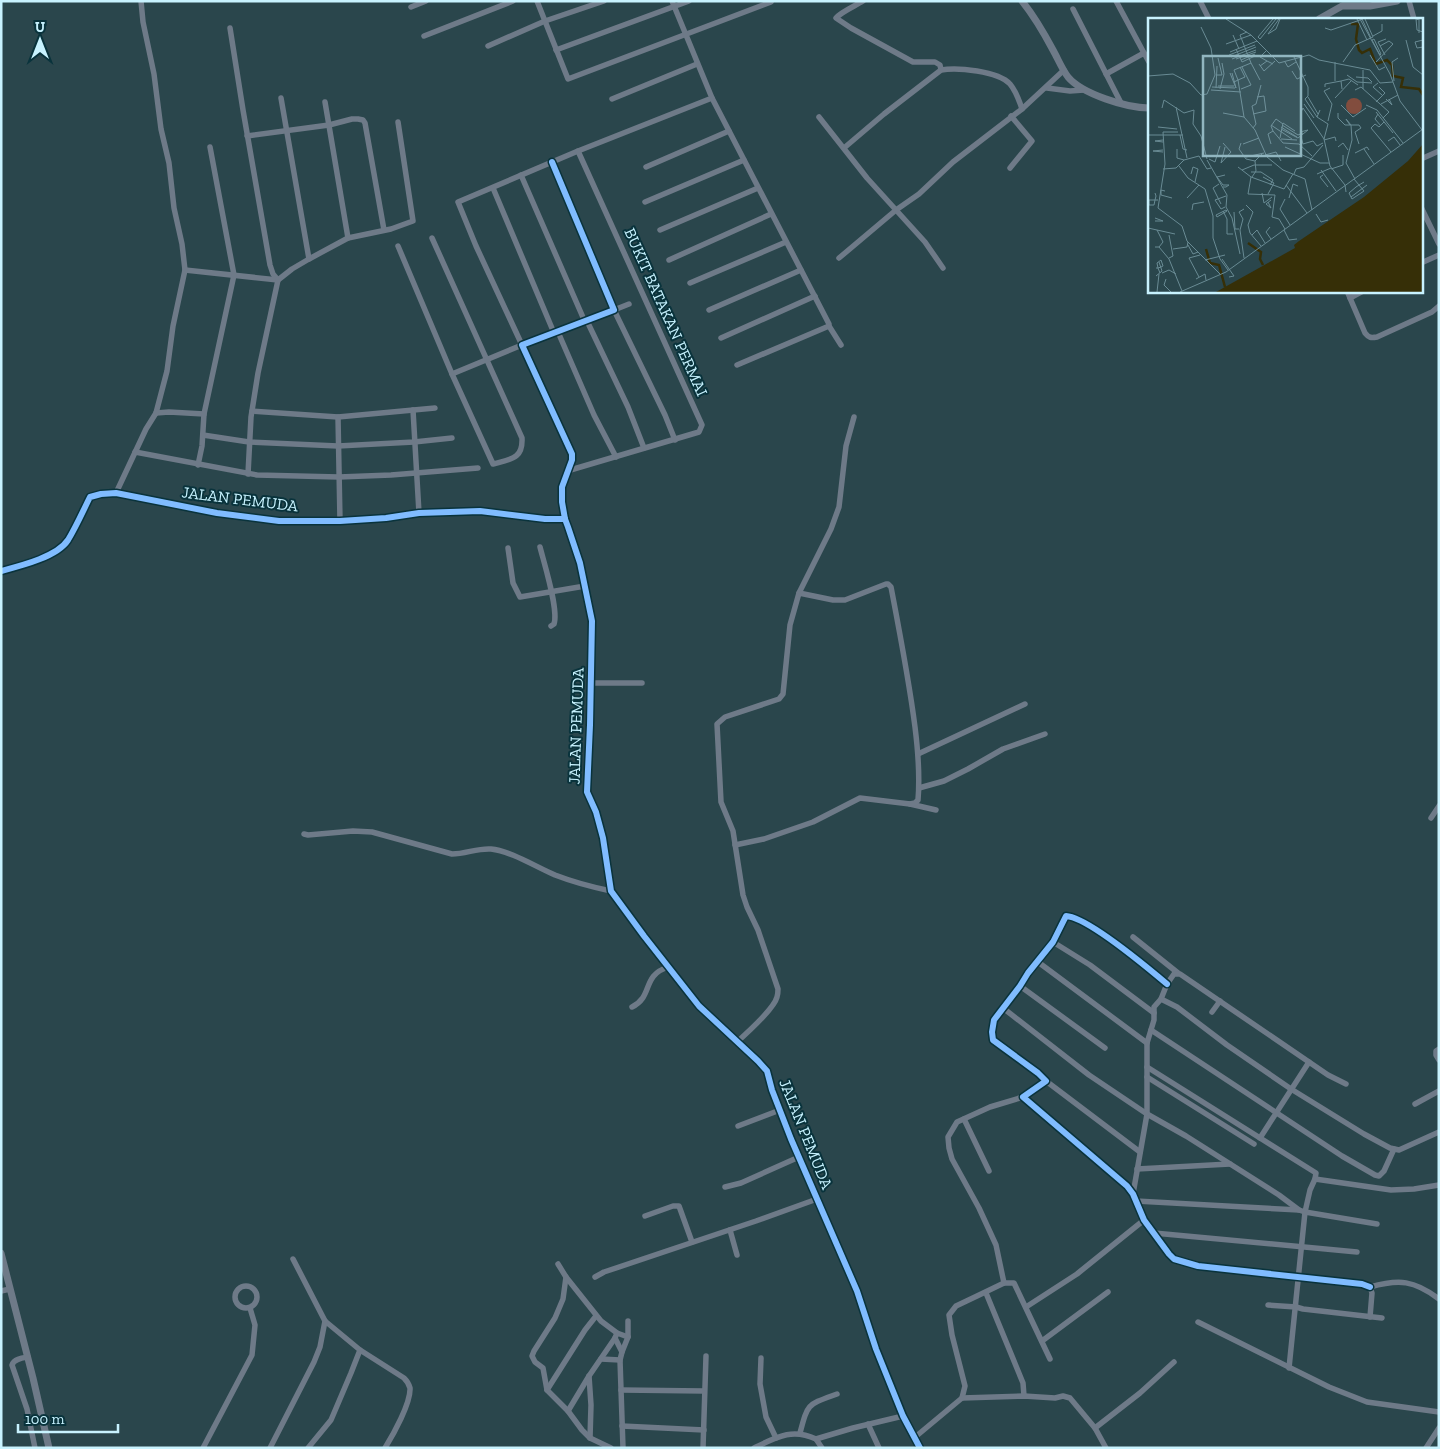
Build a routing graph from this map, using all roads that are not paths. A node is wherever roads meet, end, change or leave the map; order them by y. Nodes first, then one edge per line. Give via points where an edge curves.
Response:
1 (141, 1) edge
2 (426, 1) edge
3 (513, 1) edge
4 (537, 1) edge
5 (604, 1) edge
6 (689, 1) edge
7 (863, 1) edge
8 (1022, 1) edge
9 (1116, 1) edge
10 (1200, 1) edge
11 (1397, 1) edge
12 (1410, 1) edge
13 (771, 2) edge
14 (673, 4) edge
15 (411, 7) dead end
16 (1073, 9) dead end
17 (1329, 16) edge
18 (1208, 18) edge
19 (1414, 18) edge
20 (545, 21) junction
21 (230, 28) dead end
22 (686, 35) junction
23 (424, 36) dead end
24 (488, 46) dead end
25 (556, 50) junction
26 (1144, 53) junction
27 (1148, 60) edge
28 (697, 64) junction
29 (941, 70) junction
30 (1064, 70) junction
31 (1106, 74) junction
32 (1046, 88) junction
33 (1084, 90) junction
34 (281, 98) dead end
35 (712, 98) junction
36 (612, 99) dead end
37 (325, 102) dead end
38 (1121, 103) junction
39 (1022, 108) junction
40 (1148, 108) edge
41 (1011, 116) junction
42 (820, 117) dead end
43 (398, 122) dead end
44 (329, 125) junction
45 (286, 131) junction
46 (729, 131) junction
47 (248, 136) junction
48 (210, 147) dead end
49 (844, 148) junction
50 (578, 151) junction
51 (1439, 151) edge
52 (1422, 159) edge
53 (744, 160) junction
54 (552, 162) junction
55 (646, 167) dead end
56 (1010, 168) dead end
57 (521, 175) junction
58 (493, 188) junction
59 (758, 188) junction
60 (645, 202) dead end
61 (1422, 209) edge
62 (896, 210) junction
63 (771, 214) junction
64 (384, 230) junction
65 (660, 230) dead end
66 (348, 238) junction
67 (432, 238) dead end
68 (786, 242) junction
69 (1439, 244) edge
70 (398, 246) dead end
71 (1439, 254) edge
72 (309, 258) junction
73 (839, 258) dead end
74 (669, 260) dead end
75 (1422, 262) edge
76 (943, 268) dead end
77 (185, 270) junction
78 (801, 270) junction
79 (234, 275) junction
80 (278, 280) junction
81 (690, 283) dead end
82 (1347, 292) edge
83 (1361, 292) edge
84 (815, 296) junction
85 (1350, 298) junction
86 (629, 304) dead end
87 (1439, 306) edge
88 (614, 310) junction
89 (708, 310) dead end
90 (586, 321) junction
91 (829, 326) junction
92 (556, 333) junction
93 (721, 338) dead end
94 (522, 345) junction
95 (841, 345) dead end
96 (486, 360) junction
97 (737, 365) dead end
98 (452, 374) junction
99 (435, 408) dead end
100 (413, 410) junction
101 (252, 411) junction
102 (156, 413) junction
103 (204, 414) junction
104 (338, 417) junction
105 (854, 417) dead end
106 (203, 435) junction
107 (452, 438) dead end
108 (675, 440) junction
109 (249, 442) junction
110 (414, 442) junction
111 (338, 446) junction
112 (644, 448) junction
113 (136, 452) junction
114 (616, 457) junction
115 (198, 465) junction
116 (478, 468) dead end
117 (567, 471) junction
118 (416, 472) junction
119 (248, 474) junction
120 (339, 477) junction
121 (116, 493) junction
122 (419, 513) junction
123 (565, 519) junction
124 (340, 520) junction
125 (540, 546) dead end
126 (508, 548) dead end
127 (1, 571) edge
128 (585, 586) junction
129 (551, 592) junction
130 (799, 593) junction
131 (551, 626) dead end
132 (591, 683) junction
133 (642, 683) dead end
134 (1025, 704) dead end
135 (1045, 734) dead end
136 (918, 754) junction
137 (919, 788) junction
138 (910, 804) junction
139 (1439, 806) edge
140 (936, 810) dead end
141 (1431, 818) dead end
142 (304, 834) dead end
143 (735, 846) junction
144 (611, 891) junction
145 (1133, 937) dead end
146 (1053, 942) junction
147 (1038, 962) junction
148 (668, 967) junction
149 (1178, 973) junction
150 (1167, 984) junction
151 (1020, 986) junction
152 (1161, 999) junction
153 (1220, 1001) junction
154 (632, 1007) dead end
155 (1003, 1008) junction
156 (1212, 1012) dead end
157 (1154, 1013) junction
158 (1151, 1030) junction
159 (737, 1042) junction
160 (1147, 1043) junction
161 (1105, 1048) dead end
162 (1439, 1050) edge
163 (1439, 1060) edge
164 (1308, 1062) junction
165 (1147, 1067) junction
166 (1147, 1077) junction
167 (1046, 1080) junction
168 (1346, 1084) dead end
169 (1291, 1089) junction
170 (1439, 1091) edge
171 (1022, 1098) junction
172 (1415, 1104) dead end
173 (780, 1110) junction
174 (1276, 1113) junction
175 (1147, 1114) junction
176 (964, 1119) junction
177 (738, 1126) dead end
178 (1439, 1132) edge
179 (1260, 1138) junction
180 (1254, 1144) dead end
181 (1394, 1149) junction
182 (1140, 1152) junction
183 (799, 1157) junction
184 (1230, 1164) junction
185 (1137, 1169) junction
186 (989, 1171) dead end
187 (1315, 1179) junction
188 (1439, 1185) edge
189 (725, 1187) dead end
190 (1132, 1194) junction
191 (817, 1199) junction
192 (1136, 1201) junction
193 (1302, 1211) junction
194 (645, 1216) dead end
195 (1144, 1220) junction
196 (1377, 1224) dead end
197 (730, 1230) junction
198 (1154, 1233) junction
199 (692, 1242) junction
200 (1302, 1246) junction
201 (1357, 1252) dead end
202 (1, 1253) edge
203 (737, 1255) dead end
204 (293, 1259) dead end
205 (558, 1264) dead end
206 (566, 1277) junction
207 (595, 1277) dead end
208 (1299, 1277) junction
209 (1004, 1283) junction
210 (1370, 1287) junction
211 (10, 1289) junction
212 (574, 1289) junction
213 (1, 1291) edge
214 (1108, 1292) dead end
215 (986, 1293) junction
216 (563, 1299) junction
217 (1439, 1299) edge
218 (1268, 1305) dead end
219 (1026, 1307) junction
220 (1296, 1307) junction
221 (250, 1308) junction
222 (596, 1316) junction
223 (1370, 1317) junction
224 (1382, 1318) dead end
225 (628, 1320) dead end
226 (326, 1321) junction
227 (1198, 1322) dead end
228 (616, 1336) junction
229 (628, 1336) junction
230 (1042, 1340) junction
231 (360, 1350) junction
232 (622, 1352) junction
233 (706, 1356) dead end
234 (28, 1357) junction
235 (761, 1358) dead end
236 (601, 1359) junction
237 (1050, 1359) dead end
238 (620, 1360) junction
239 (1174, 1362) dead end
240 (543, 1368) junction
241 (1289, 1368) junction
242 (555, 1375) junction
243 (589, 1376) junction
244 (547, 1390) junction
245 (621, 1390) junction
246 (704, 1391) junction
247 (836, 1394) dead end
248 (1024, 1396) junction
249 (962, 1398) junction
250 (568, 1411) junction
251 (1439, 1412) edge
252 (903, 1416) junction
253 (868, 1424) junction
254 (622, 1426) junction
255 (1095, 1428) junction
256 (1439, 1428) edge
257 (704, 1430) junction
258 (800, 1433) junction
259 (590, 1438) junction
260 (776, 1438) junction
261 (914, 1438) junction
262 (816, 1439) junction
263 (755, 1447) edge
264 (35, 1448) edge
265 (49, 1448) edge
266 (203, 1448) edge
267 (270, 1448) edge
268 (308, 1448) edge
269 (385, 1448) edge
270 (611, 1448) edge
271 (623, 1448) edge
272 (704, 1448) edge
273 (822, 1448) edge
274 (879, 1448) edge
275 (920, 1448) edge
276 (1106, 1448) edge
277 (1426, 1448) edge

1 - 77 street
2 - 15 street
3 - 23 street
4 - 20 street
5 - 20 street
6 - 14 street
7 - 29 street via 836,19 913,62 934,62 940,65
8 - 30 street
9 - 26 street
10 - 18 street
11 - 17 street via 1370,6 1342,6
12 - 19 street
13 - 22 street
14 - 22 street
14 - 25 street
16 - 31 street
20 - 24 street
20 - 25 street
21 - 47 street
22 - 25 street via 568,80
22 - 28 street
26 - 27 street
26 - 31 street
28 - 35 street
28 - 36 street
29 - 39 street via 977,70 1008,82 1016,91
29 - 49 street
30 - 32 street
30 - 33 street via 1074,84
31 - 38 street
32 - 33 street
32 - 39 street
33 - 38 street
34 - 45 street
35 - 46 street
35 - 50 street
37 - 44 street
38 - 40 street
39 - 41 street
41 - 56 street via 1032,141
41 - 62 street
42 - 49 street
43 - 64 street via 413,222
44 - 45 street
44 - 64 street via 352,119 365,123
44 - 66 street
45 - 47 street
45 - 72 street
46 - 53 street
46 - 55 street
47 - 80 street via 270,264
48 - 79 street
49 - 62 street
50 - 54 street
50 - 108 street, BUKIT BATAKAN PERMAI via 702,424 699,432
51 - 52 street
53 - 59 street
53 - 60 street
54 - 57 street
54 - 88 street
57 - 58 street
57 - 90 street
58 - 92 street
58 - 94 street via 458,202
59 - 63 street
59 - 65 street
61 - 69 street
62 - 73 street
62 - 76 street
63 - 68 street
63 - 74 street
64 - 66 street
66 - 72 street
67 - 96 street
68 - 78 street
68 - 81 street
70 - 98 street
71 - 75 street
72 - 80 street
77 - 79 street
77 - 102 street
78 - 84 street
78 - 89 street
79 - 80 street
79 - 103 street
80 - 101 street
82 - 85 street
83 - 85 street
84 - 91 street
84 - 93 street
85 - 87 street via 1365,333 1372,338
86 - 88 street
88 - 90 street
88 - 108 street
90 - 92 street
90 - 112 street
91 - 95 street
91 - 97 street
92 - 94 street
92 - 114 street
94 - 96 street
94 - 117 street via 572,454
96 - 98 street
96 - 98 street via 522,438 523,447 516,456 493,464
99 - 100 street
100 - 104 street
100 - 110 street
101 - 104 street
101 - 109 street
102 - 103 street
102 - 113 street
103 - 106 street
104 - 111 street
105 - 130 street via 846,446 838,508
106 - 109 street
106 - 115 street
107 - 110 street
108 - 112 street, BUKIT BATAKAN PERMAI
109 - 111 street
109 - 119 street
110 - 111 street
110 - 118 street
111 - 120 street
112 - 114 street, BUKIT BATAKAN PERMAI
113 - 115 street
113 - 121 street
114 - 117 street, BUKIT BATAKAN PERMAI
115 - 119 street
116 - 118 street
117 - 123 street via 562,487
118 - 120 street
118 - 122 street
119 - 120 street
120 - 124 street
121 - 124 street, JALAN PEMUDA via 217,513 279,521
121 - 127 street via 90,498 61,548 38,560
122 - 123 street, JALAN PEMUDA via 480,511
122 - 124 street, JALAN PEMUDA
123 - 128 street, JALAN PEMUDA
125 - 129 street
126 - 129 street via 513,583 520,598
128 - 129 street
128 - 132 street, JALAN PEMUDA via 592,621
129 - 131 street via 555,618
130 - 136 street via 845,600 886,584 891,587 910,686
130 - 143 street via 790,625 784,694 779,699 725,717 717,724 720,797
132 - 133 street
132 - 144 street, JALAN PEMUDA via 588,792 603,838
134 - 136 street
135 - 137 street via 1003,749 968,769
136 - 137 street
137 - 138 street via 918,800
138 - 140 street
138 - 143 street via 860,798 813,822
139 - 141 street
142 - 144 street via 372,832 452,854 492,849 557,876
143 - 159 street via 743,894 778,989 773,1006
144 - 148 street, JALAN PEMUDA
145 - 149 street
146 - 147 street
146 - 150 street via 1066,916 1075,917
146 - 157 street via 1090,964
147 - 151 street
147 - 160 street
148 - 154 street via 654,975 643,999
148 - 159 street, JALAN PEMUDA via 699,1006
149 - 150 street
149 - 153 street
150 - 152 street
151 - 155 street
151 - 161 street
152 - 157 street via 1154,1007
152 - 169 street via 1177,1007
153 - 156 street
153 - 164 street
155 - 167 street via 994,1020 993,1040
155 - 175 street via 1089,1075
157 - 158 street
158 - 160 street
158 - 174 street
159 - 173 street, JALAN PEMUDA via 767,1071
160 - 165 street
162 - 163 street via 1436,1051
164 - 168 street
164 - 169 street
165 - 166 street
165 - 179 street
166 - 175 street
166 - 180 street
167 - 171 street
167 - 182 street
169 - 174 street
169 - 181 street
170 - 172 street
171 - 176 street
171 - 190 street
173 - 177 street
173 - 183 street, JALAN PEMUDA
174 - 179 street
174 - 181 street via 1375,1176 1384,1171
175 - 182 street
175 - 184 street
176 - 186 street
176 - 209 street via 951,1130 949,1148 996,1245
178 - 181 street via 1399,1150
179 - 187 street via 1314,1172
182 - 185 street
183 - 189 street
183 - 191 street, JALAN PEMUDA
184 - 185 street
184 - 193 street
185 - 190 street
187 - 188 street via 1391,1190
187 - 193 street
190 - 192 street
191 - 197 street
191 - 252 street, JALAN PEMUDA via 857,1291
192 - 193 street
192 - 195 street
193 - 196 street
193 - 200 street
194 - 199 street via 679,1206
195 - 198 street
195 - 219 street via 1077,1274
197 - 199 street
197 - 203 street
198 - 200 street
198 - 208 street via 1174,1259 1198,1266
199 - 207 street
200 - 201 street
200 - 208 street
202 - 211 street
204 - 226 street
205 - 206 street
206 - 212 street
206 - 216 street
208 - 210 street
208 - 220 street
209 - 215 street
209 - 219 street via 1014,1284
210 - 217 street via 1401,1281
210 - 223 street
211 - 213 street
211 - 234 street
212 - 216 street
212 - 222 street
214 - 230 street
215 - 248 street via 1023,1383
215 - 249 street via 956,1306 950,1315 965,1386
216 - 240 street via 532,1356
218 - 220 street
219 - 230 street
220 - 223 street
220 - 241 street
221 - 221 street via 238,1306 234,1300 242,1286 256,1292 255,1304
221 - 266 street via 255,1324 252,1355
222 - 228 street
222 - 242 street
223 - 224 street
225 - 229 street
226 - 231 street
226 - 267 street via 314,1362
227 - 241 street
228 - 229 street
228 - 232 street
228 - 236 street
229 - 232 street
230 - 237 street
231 - 268 street via 331,1420
231 - 269 street via 404,1378 410,1388 396,1430
232 - 238 street
233 - 246 street
234 - 264 street via 16,1360 12,1365 27,1409
234 - 265 street
235 - 260 street via 760,1384 766,1417
236 - 238 street
236 - 243 street
238 - 245 street
239 - 255 street
240 - 242 street
240 - 244 street
241 - 251 street via 1367,1402
242 - 244 street
243 - 250 street
243 - 259 street
244 - 250 street
245 - 246 street
245 - 254 street
246 - 257 street
247 - 258 street via 808,1407
248 - 249 street
248 - 255 street via 1066,1396
249 - 261 street
250 - 259 street
252 - 253 street
252 - 261 street, JALAN PEMUDA
253 - 262 street
253 - 274 street
254 - 257 street
254 - 271 street
255 - 276 street
256 - 277 street
257 - 272 street
258 - 260 street
258 - 262 street
259 - 270 street
260 - 263 street
261 - 275 street, JALAN PEMUDA
262 - 273 street

